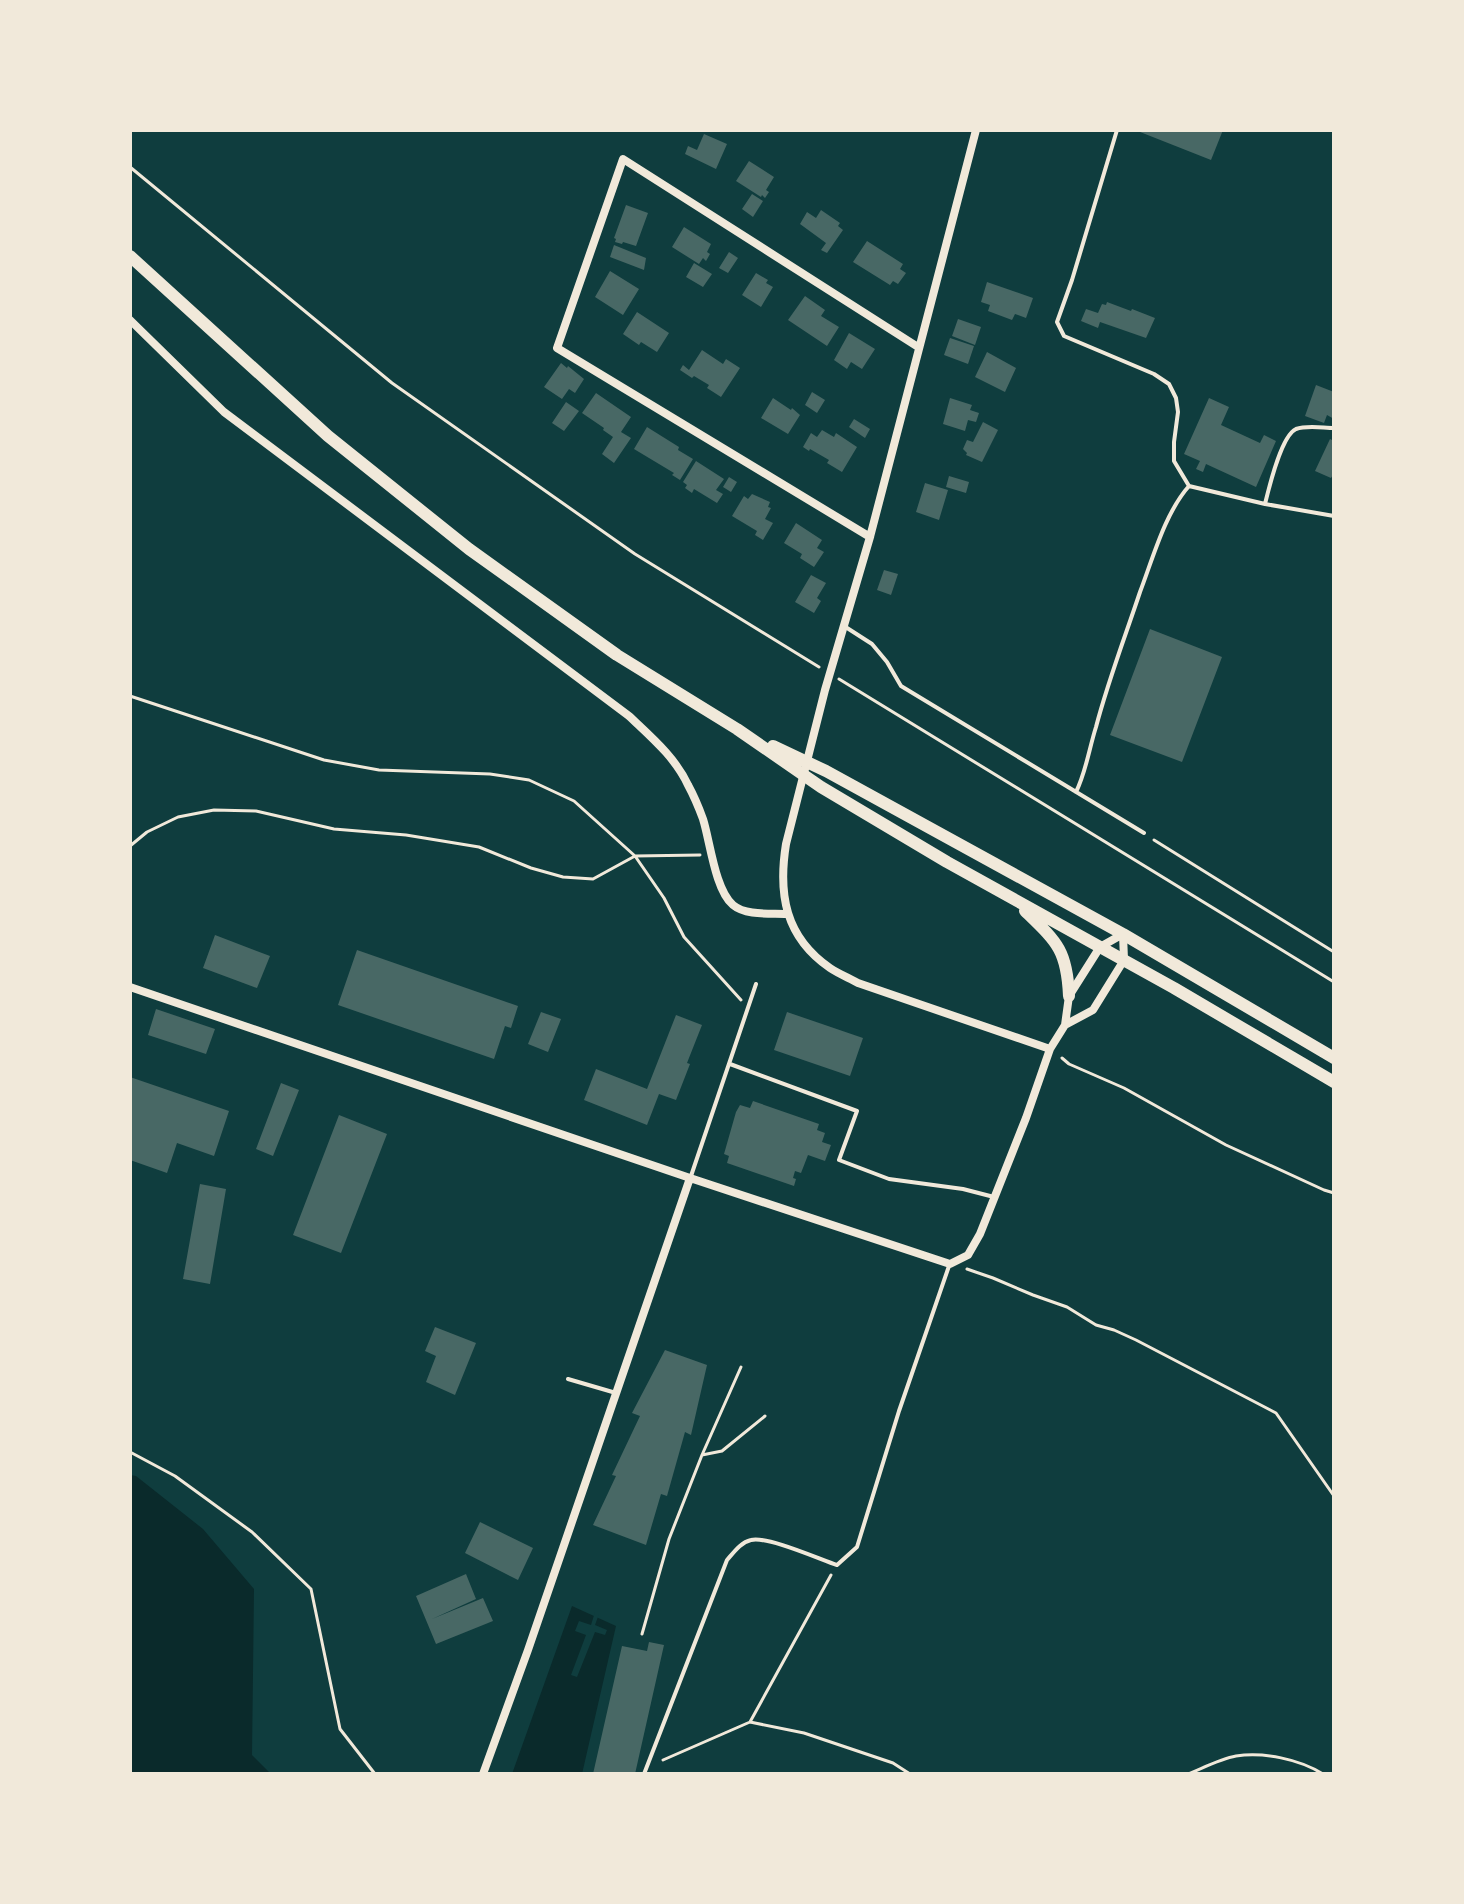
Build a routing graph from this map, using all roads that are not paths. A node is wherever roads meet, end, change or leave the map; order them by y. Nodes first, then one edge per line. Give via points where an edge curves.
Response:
1 (976, 130) edge
2 (1117, 130) edge
3 (130, 256) edge
4 (130, 320) edge
5 (918, 347) junction
6 (1334, 428) edge
7 (1189, 486) junction
8 (1265, 504) junction
9 (1334, 516) edge
10 (870, 537) junction
11 (844, 626) junction
12 (737, 729) junction
13 (1076, 792) junction
14 (1144, 833) road end
15 (1011, 898) junction
16 (787, 914) junction
17 (1123, 934) junction
18 (1100, 947) junction
19 (1124, 960) junction
20 (756, 984) dead end
21 (130, 987) edge
22 (1069, 996) junction
23 (1065, 1025) junction
24 (1050, 1049) junction
25 (1334, 1058) edge
26 (730, 1064) junction
27 (1334, 1082) edge
28 (690, 1178) junction
29 (994, 1197) junction
30 (950, 1264) junction
31 (568, 1379) dead end
32 (616, 1393) junction
33 (483, 1774) edge
34 (644, 1774) edge

1 - 5 street
2 - 7 lane via 1057,322 1064,336 1169,384 1178,412 1174,461
3 - 12 highway via 328,436 459,541 617,655
4 - 16 street via 224,412 629,716 666,752 687,783 722,888 733,905 749,912
5 - 10 street
5 - 10 street via 623,159 557,348
6 - 8 lane via 1310,427 1289,435
7 - 8 lane
7 - 13 lane via 1175,503 1152,560
8 - 9 lane
10 - 11 street
11 - 13 lane via 872,644 901,686
11 - 16 street via 786,844
12 - 15 highway via 821,787
12 - 17 highway via 826,771
13 - 14 lane
15 - 18 highway
15 - 22 highway via 1060,948
16 - 24 street via 809,948 830,968 858,983
17 - 18 street
17 - 19 street
17 - 25 highway
18 - 19 highway
18 - 22 street
19 - 23 street via 1093,1010
19 - 27 highway
20 - 26 lane
21 - 28 street
22 - 23 street
23 - 24 street
24 - 29 street
26 - 28 lane
26 - 29 lane via 857,1111 839,1160 889,1179
28 - 30 street
28 - 32 street
29 - 30 street via 968,1255
30 - 34 lane via 857,1547 837,1565 769,1541 752,1539 737,1547 727,1560
31 - 32 lane
32 - 33 street

